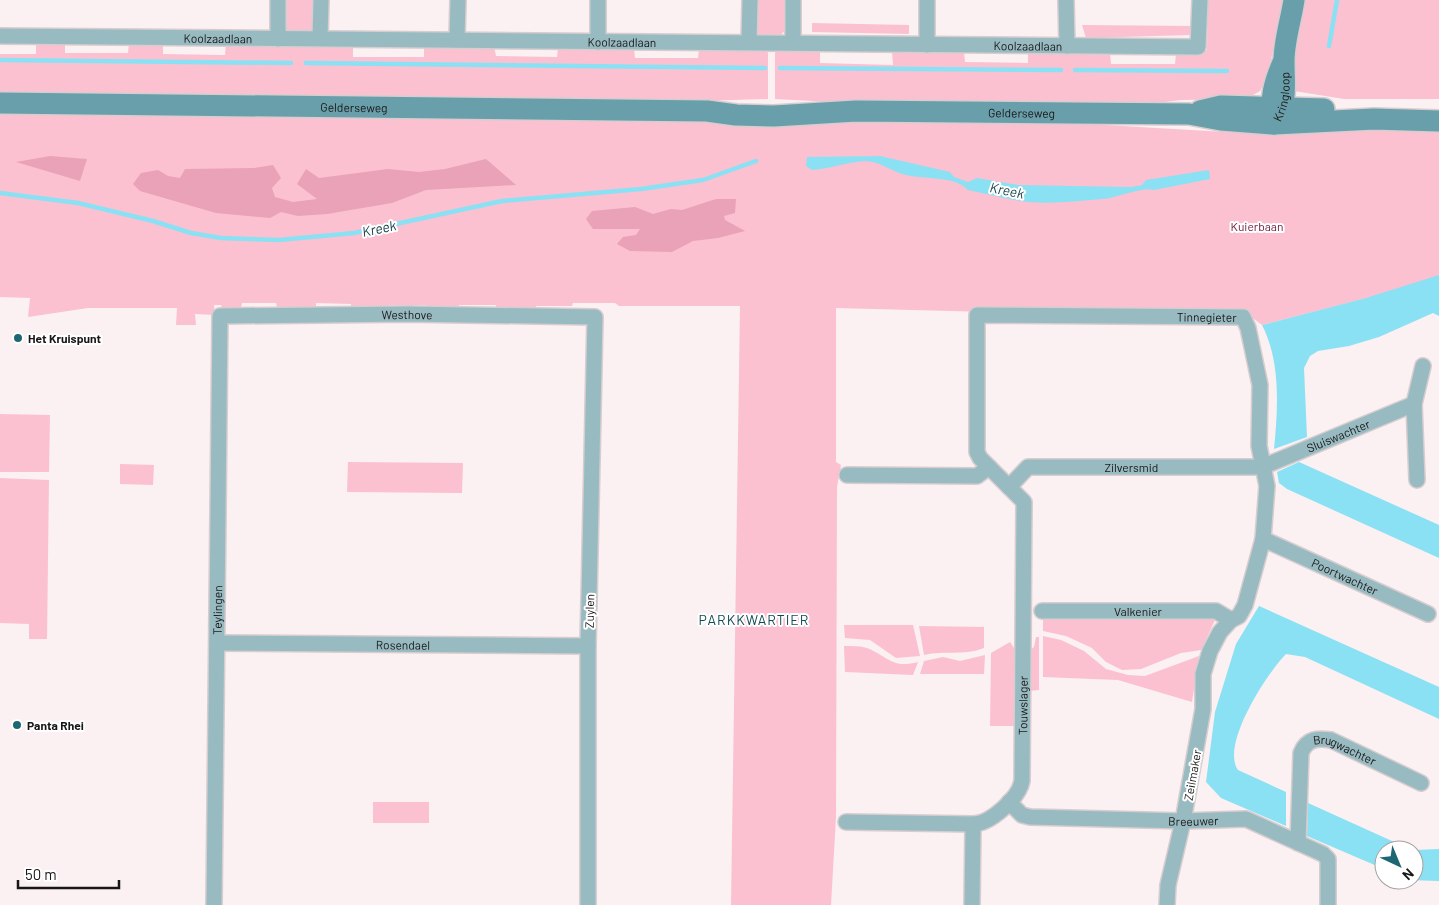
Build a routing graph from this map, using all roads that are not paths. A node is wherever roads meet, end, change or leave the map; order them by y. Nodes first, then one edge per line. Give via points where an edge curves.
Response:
1 (278, 0) edge
2 (321, 0) edge
3 (458, 0) edge
4 (598, 0) edge
5 (750, 0) edge
6 (793, 0) edge
7 (927, 0) edge
8 (1066, 0) edge
9 (1200, 0) edge
10 (1294, 0) edge
11 (0, 36) edge
12 (320, 38) junction
13 (278, 39) junction
14 (458, 40) junction
15 (598, 42) junction
16 (749, 42) junction
17 (793, 43) junction
18 (927, 45) junction
19 (1066, 46) junction
20 (0, 103) edge
21 (1439, 112) edge
22 (1276, 113) junction
23 (1439, 121) edge
24 (220, 316) joint
25 (595, 317) joint
26 (1423, 366) dead end
27 (1414, 404) junction
28 (988, 466) junction
29 (1262, 467) junction
30 (847, 475) dead end
31 (1417, 480) dead end
32 (1009, 487) junction
33 (1263, 539) junction
34 (1042, 611) dead end
35 (1428, 614) dead end
36 (1231, 620) junction
37 (218, 643) junction
38 (588, 646) junction
39 (1203, 674) joint
40 (1421, 783) dead end
41 (1009, 802) junction
42 (1183, 821) junction
43 (846, 822) dead end
44 (973, 824) junction
45 (1298, 843) junction
46 (214, 905) edge
47 (588, 905) edge
48 (972, 905) edge
49 (1167, 905) edge
50 (1328, 905) edge

1 - 13 street
2 - 12 street
3 - 14 street
4 - 15 street
5 - 16 street
6 - 17 street
7 - 18 street
8 - 19 street
9 - 19 street, Koolzaadlaan via 1198,47
10 - 22 street, Kringloop via 1284,60 1276,79
11 - 13 street, Koolzaadlaan
12 - 13 street, Koolzaadlaan
12 - 14 street, Koolzaadlaan
14 - 15 street, Koolzaadlaan
15 - 16 street, Koolzaadlaan
16 - 17 street, Koolzaadlaan
17 - 18 street, Koolzaadlaan
18 - 19 street, Koolzaadlaan
20 - 22 street, Gelderseweg via 707,110 738,103 815,104 856,110 1189,114 1221,106
21 - 22 street, Gelderseweg
22 - 23 street, Gelderseweg
24 - 25 street, Westhove via 408,314
24 - 37 street, Teylingen
25 - 38 street, Zuylen
26 - 27 street
27 - 29 street, Sluiswachter
27 - 31 street
28 - 29 street, Tinnegieter via 980,458 977,446 977,315 1243,317 1260,385
28 - 30 street via 977,476
28 - 32 street, Tinnegieter
29 - 32 street, Zilversmid via 1028,467
29 - 33 street, Tinnegieter via 1267,486
32 - 41 street, Touwslager via 1024,502 1022,781 1019,791
33 - 35 street, Poortwachter
33 - 36 street, Tinnegieter via 1245,604 1239,616
34 - 36 street, Valkenier via 1216,611
36 - 39 street, Tinnegieter via 1210,651
37 - 38 street, Rosendael
37 - 46 street, Teylingen
38 - 47 street, Zuylen
39 - 42 street, Zeilmaker via 1204,709
40 - 45 street, Brugwachter via 1331,740 1312,740 1301,753
41 - 42 street, Breeuwer via 1022,815 1030,817
41 - 44 street, Touwslager via 988,822
42 - 45 street, Breeuwer via 1246,819
42 - 49 street, Zeilmaker via 1168,885
43 - 44 street
44 - 48 street
45 - 50 street, Breeuwer via 1328,859

